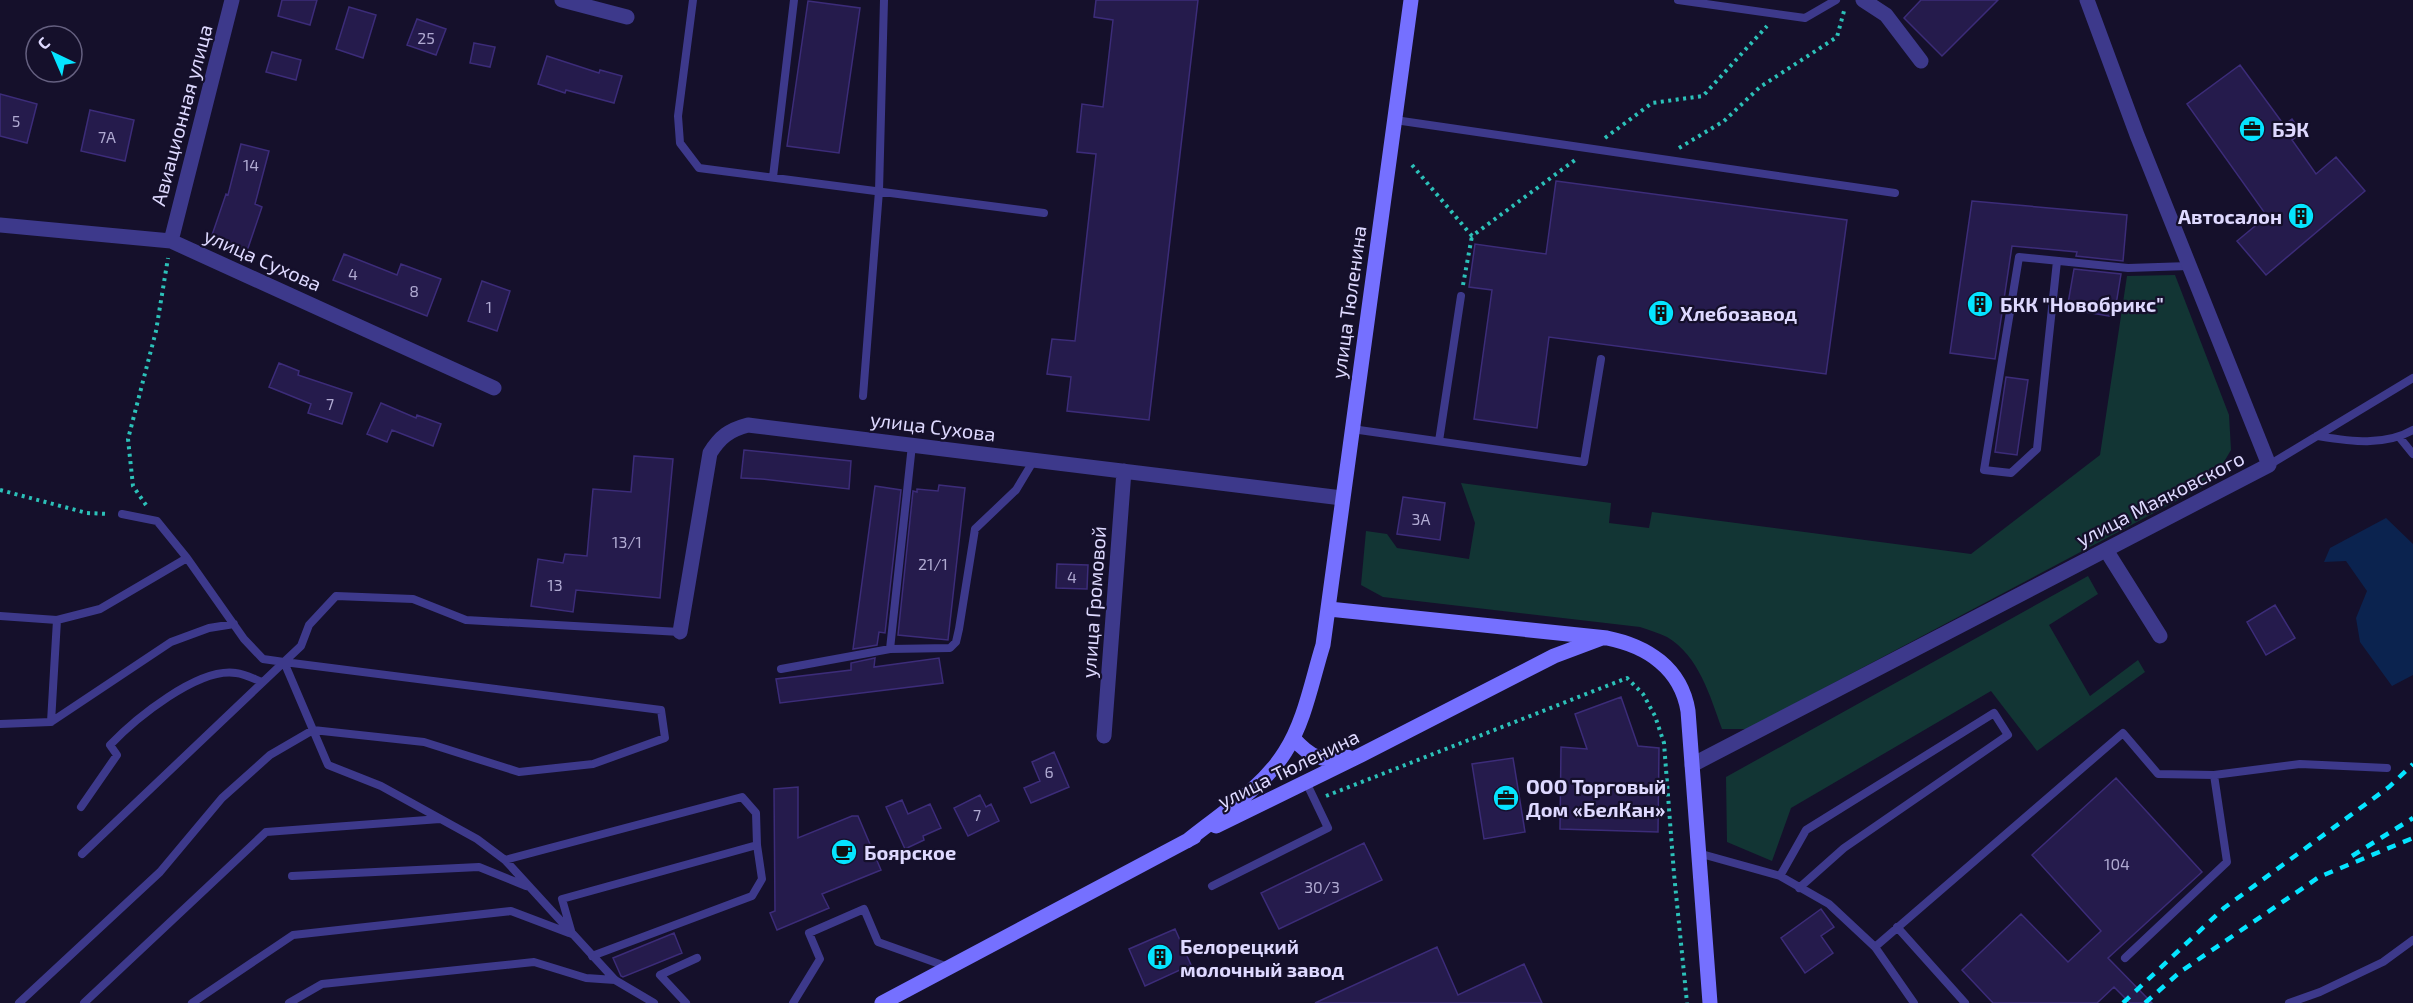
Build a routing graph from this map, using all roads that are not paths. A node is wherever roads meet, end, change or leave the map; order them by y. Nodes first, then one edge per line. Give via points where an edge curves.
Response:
1 (232, 0) edge
2 (561, 0) edge
3 (693, 0) edge
4 (794, 0) edge
5 (884, 0) edge
6 (1412, 0) edge
7 (1678, 0) edge
8 (1836, 0) edge
9 (1863, 0) edge
10 (2087, 0) edge
11 (627, 17) dead end
12 (1921, 62) dead end
13 (1395, 120) junction
14 (773, 177) junction
15 (879, 192) junction
16 (1895, 194) dead end
17 (1044, 213) dead end
18 (0, 225) edge
19 (171, 241) junction
20 (2057, 261) junction
21 (2189, 266) junction
22 (1461, 296) road end
23 (1601, 359) dead end
24 (2413, 378) edge
25 (494, 388) dead end
26 (863, 396) dead end
27 (1352, 429) junction
28 (2413, 430) edge
29 (2317, 436) junction
30 (2400, 438) junction
31 (1439, 441) junction
32 (912, 445) junction
33 (2413, 454) edge
34 (1034, 460) junction
35 (2269, 465) junction
36 (1124, 471) junction
37 (1342, 498) junction
38 (122, 514) road end
39 (2106, 550) junction
40 (187, 558) junction
41 (1329, 609) junction
42 (0, 616) edge
43 (57, 620) junction
44 (234, 624) junction
45 (680, 632) joint
46 (2160, 636) dead end
47 (1602, 638) junction
48 (890, 649) junction
49 (284, 662) junction
50 (781, 669) dead end
51 (262, 682) junction
52 (51, 722) junction
53 (0, 724) edge
54 (313, 730) junction
55 (1104, 736) dead end
56 (1293, 738) junction
57 (1361, 755) junction
58 (1692, 765) junction
59 (2387, 768) dead end
60 (2214, 775) junction
61 (1306, 782) junction
62 (81, 807) dead end
63 (440, 819) junction
64 (1186, 841) junction
65 (757, 845) junction
66 (1698, 853) junction
67 (82, 854) dead end
68 (505, 860) junction
69 (292, 876) dead end
70 (1779, 876) junction
71 (1212, 886) dead end
72 (530, 887) junction
73 (1799, 888) junction
74 (1897, 927) junction
75 (572, 934) junction
76 (2413, 940) edge
77 (1875, 947) junction
78 (592, 956) junction
79 (2125, 957) dead end
80 (697, 958) dead end
81 (948, 968) junction
82 (615, 980) junction
83 (19, 1003) edge
84 (84, 1003) edge
85 (192, 1003) edge
86 (289, 1003) edge
87 (654, 1003) edge
88 (686, 1003) edge
89 (793, 1003) edge
90 (882, 1003) edge
91 (1710, 1003) edge
92 (1914, 1003) edge
93 (1965, 1003) edge
94 (2289, 1003) edge

1 - 19 street, Авиационная улица
2 - 11 street
3 - 14 lane via 678,116 680,142 699,168
4 - 14 lane
5 - 15 lane
6 - 13 main road, улица Тюленина
7 - 8 lane via 1805,18
9 - 12 street via 1886,15
10 - 21 street, улица Маяковского
13 - 16 lane
13 - 27 main road, улица Тюленина
14 - 15 lane
15 - 17 lane
15 - 26 lane
18 - 19 street, улица Сухова
19 - 25 street, улица Сухова
20 - 20 lane via 2019,257 1984,470 2011,473 2037,449
20 - 21 lane via 2128,268
21 - 35 street, улица Маяковского
22 - 31 lane
23 - 31 lane via 1584,462
24 - 29 lane
27 - 31 lane
27 - 37 main road, улица Тюленина
28 - 30 lane
29 - 30 lane via 2356,442
29 - 35 lane
30 - 33 lane
32 - 34 street, улица Сухова
32 - 45 street, улица Сухова via 748,424 718,439 706,470
32 - 48 lane
34 - 36 street, улица Сухова
34 - 48 lane via 1016,490 975,529 956,642 951,648
35 - 39 street, улица Маяковского
36 - 37 street, улица Сухова
36 - 55 street, улица Громовой
37 - 41 main road, улица Тюленина
38 - 40 lane via 157,521
39 - 46 street
39 - 58 street, улица Маяковского
40 - 43 lane via 100,609
40 - 44 lane
41 - 47 main road
41 - 56 main road, улица Тюленина via 1323,645
42 - 43 lane
43 - 52 lane
44 - 49 lane via 263,659
44 - 52 lane via 208,628 171,642
45 - 49 lane via 466,620 413,599 336,596 309,625 301,646
47 - 57 main road, улица Тюленина via 1554,656
47 - 58 main road via 1648,652 1674,676 1686,700
48 - 50 lane
49 - 51 lane
49 - 54 lane
49 - 54 lane via 661,710 665,738 593,764 519,772 424,742
51 - 62 lane via 236,673 213,674 180,690 128,727 110,745 117,755
51 - 67 lane
52 - 53 lane
54 - 63 lane via 328,765 381,786
54 - 83 lane via 270,755 222,798 160,872
56 - 57 main road via 1313,757
56 - 64 main road, улица Тюленина via 1274,768 1251,791
57 - 61 main road, улица Тюленина
58 - 66 main road
59 - 60 lane via 2300,764
60 - 74 lane via 2158,774 2123,733
60 - 79 lane via 2227,862
61 - 64 main road, улица Тюленина
61 - 71 lane via 1328,828
63 - 68 lane
63 - 84 lane via 266,832
64 - 81 main road, улица Тюленина
65 - 68 lane via 756,813 742,797
65 - 75 lane via 562,899
65 - 78 lane via 762,879 752,896
66 - 70 lane
66 - 91 main road
68 - 72 lane
69 - 72 lane via 479,867
70 - 73 lane
70 - 73 lane via 1806,830 1994,713 2008,735 1845,848
72 - 75 lane
73 - 77 lane via 1829,904
74 - 77 lane
74 - 93 lane
75 - 78 lane
75 - 85 lane via 511,911 293,935
76 - 94 lane via 2383,962
77 - 92 lane
78 - 82 lane
80 - 88 lane via 660,975
81 - 89 lane via 878,942 864,909 809,933 820,959
81 - 90 main road, улица Тюленина
82 - 86 lane via 586,978 534,962 322,984
82 - 87 lane

